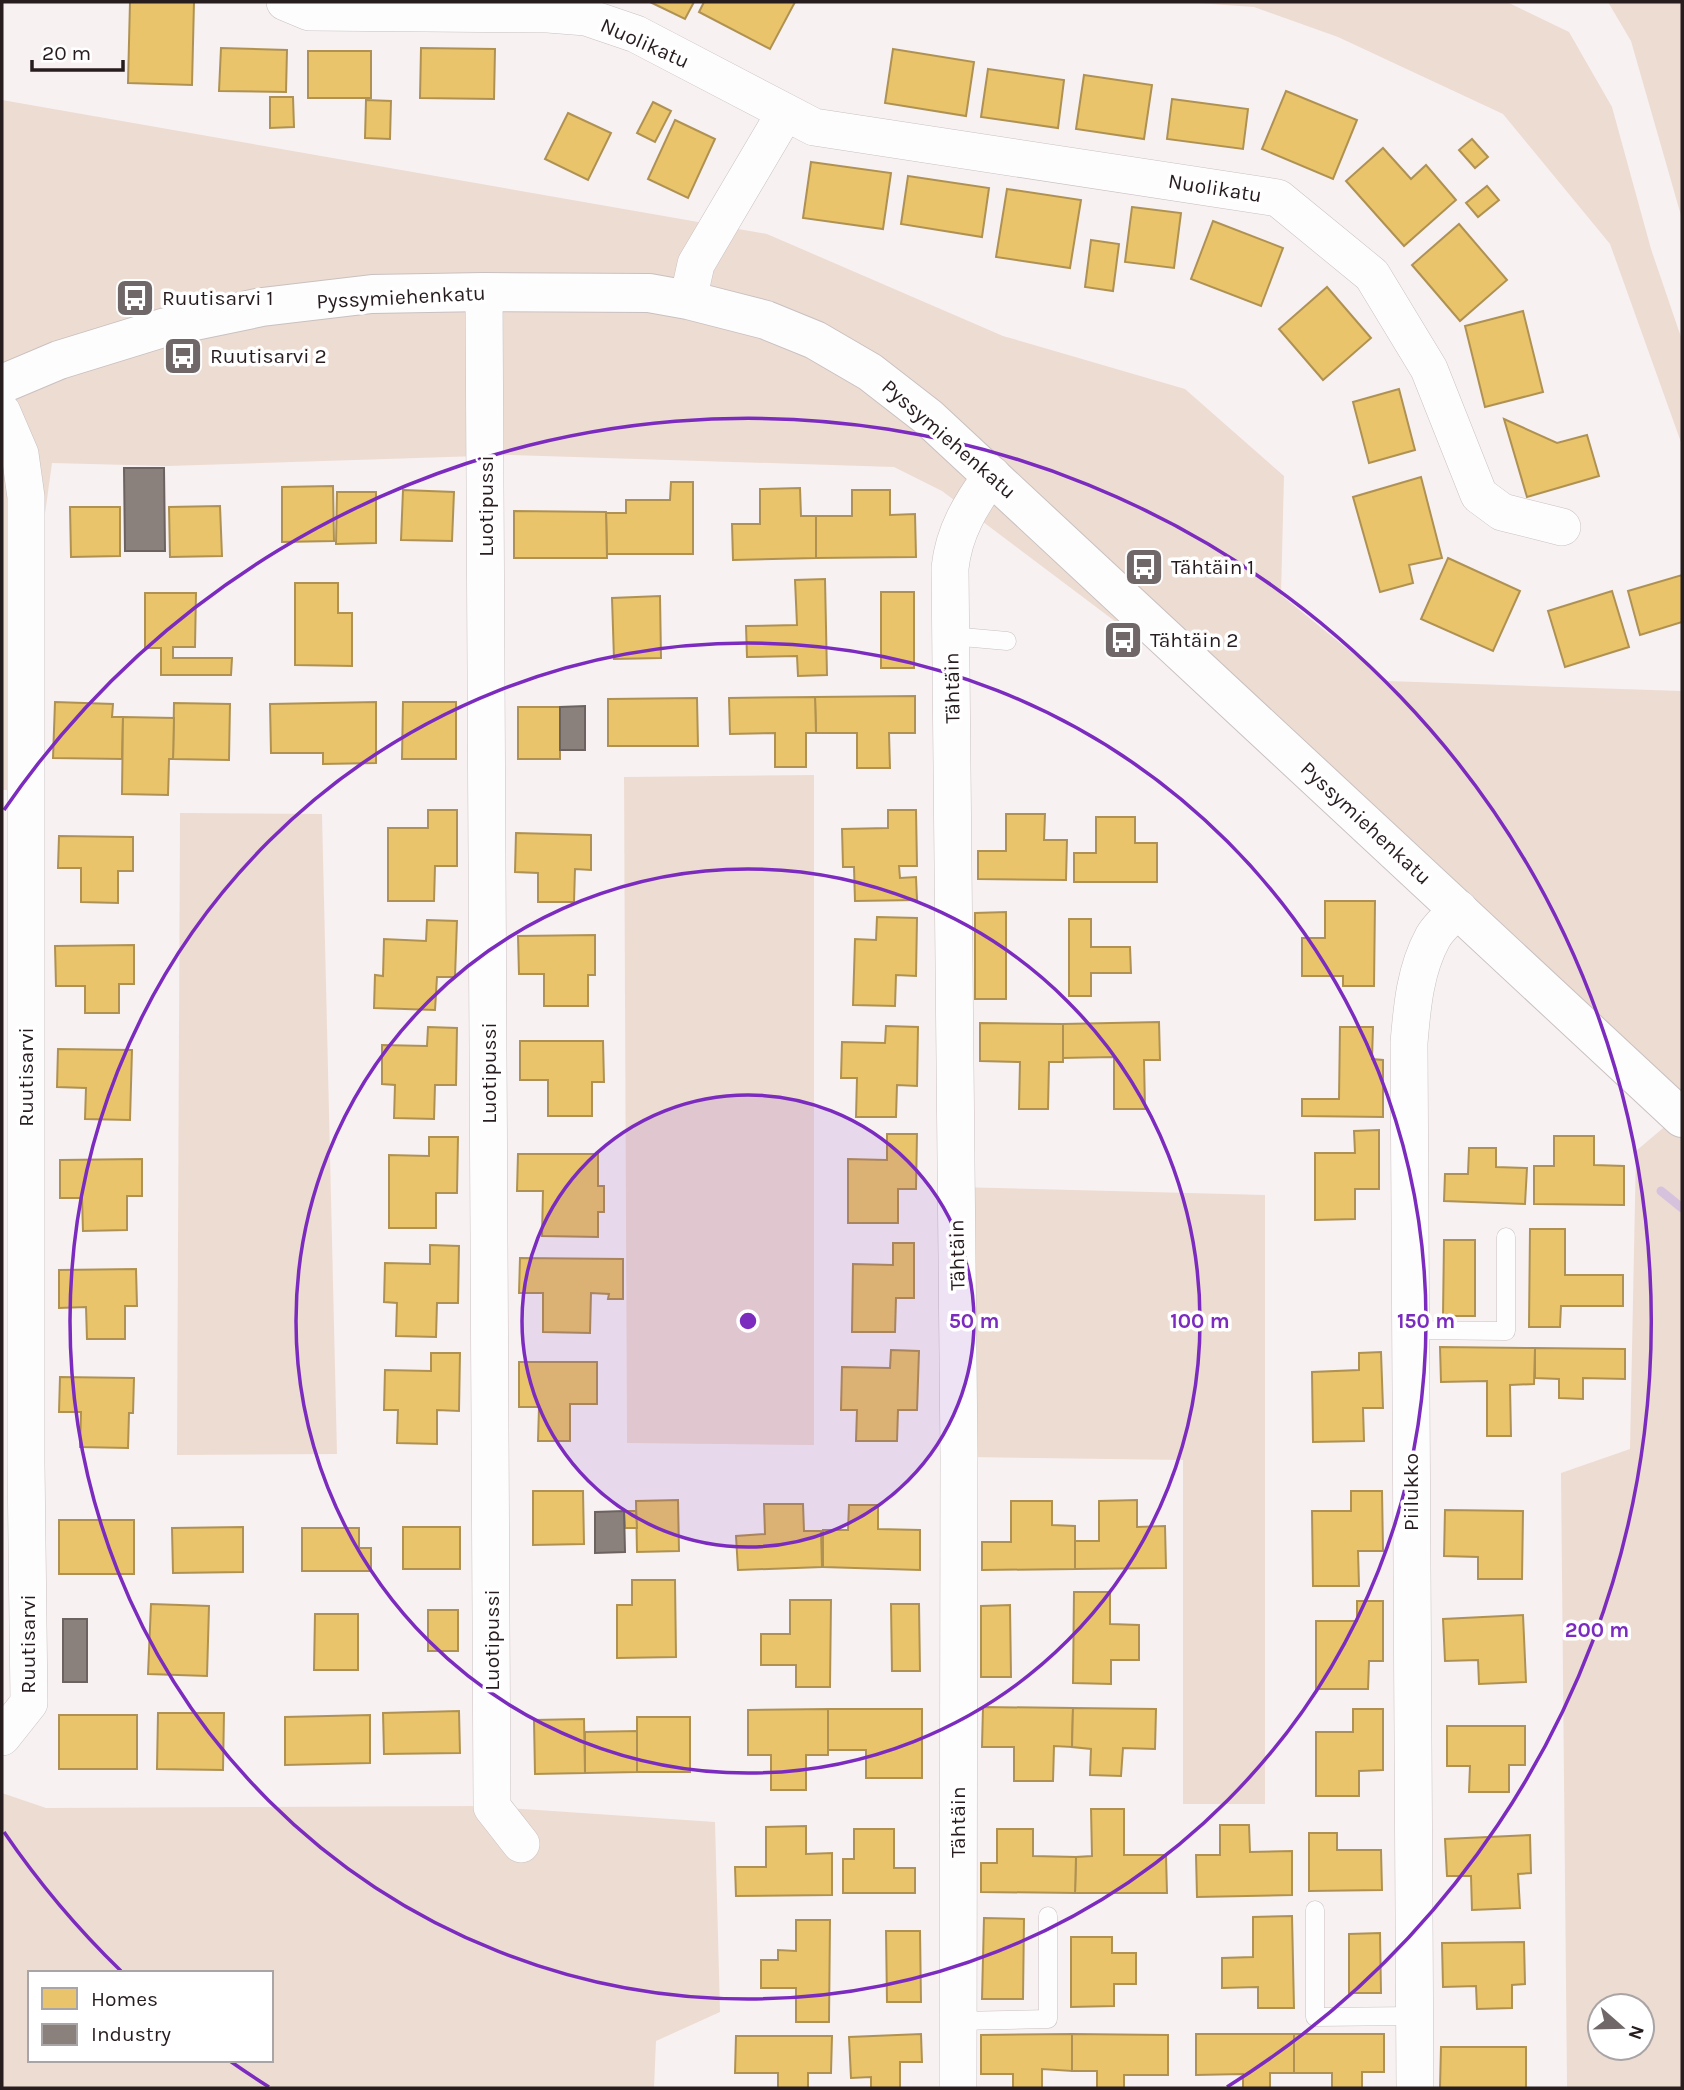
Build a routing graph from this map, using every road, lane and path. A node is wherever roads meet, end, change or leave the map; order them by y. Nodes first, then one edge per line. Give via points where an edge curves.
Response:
1 (285, 2) edge
2 (785, 113) junction
3 (484, 292) junction
4 (688, 300) junction
5 (2, 383) edge
6 (2, 412) edge
7 (992, 475) junction
8 (1562, 527) dead end
9 (951, 636) junction
10 (1007, 641) dead end
11 (1459, 909) junction
12 (1682, 1118) edge
13 (1506, 1237) dead end
14 (1411, 1330) junction
15 (2, 1737) edge
16 (521, 1844) dead end
17 (1315, 1910) dead end
18 (1048, 1916) dead end
19 (1415, 2016) junction
20 (958, 2021) junction
21 (958, 2088) edge
22 (1415, 2088) edge

1 - 2 street, Nuolikatu via 309,12 548,13 586,18 636,34
2 - 4 street via 696,264
2 - 8 street, Nuolikatu via 814,127 1278,198 1372,275 1429,369 1479,495 1502,512
3 - 4 street, Pyssymiehenkatu via 649,293
3 - 5 street, Pyssymiehenkatu via 372,294 262,307 166,327
3 - 16 street, Luotipussi via 492,1807
4 - 7 street, Pyssymiehenkatu via 766,320 815,340 870,372
6 - 15 street, Ruutisarvi via 20,454 26,497 29,1703
7 - 9 street, Tähtäin via 959,527 953,546
7 - 11 street, Pyssymiehenkatu
9 - 10 lane
9 - 20 street, Tähtäin
11 - 12 street, Pyssymiehenkatu
11 - 14 street, Piilukko via 1434,935 1413,996 1409,1043
13 - 14 lane via 1506,1331
14 - 19 street, Piilukko
17 - 19 lane via 1315,2017
18 - 20 lane via 1048,2019
19 - 22 street, Piilukko
20 - 21 street, Tähtäin

